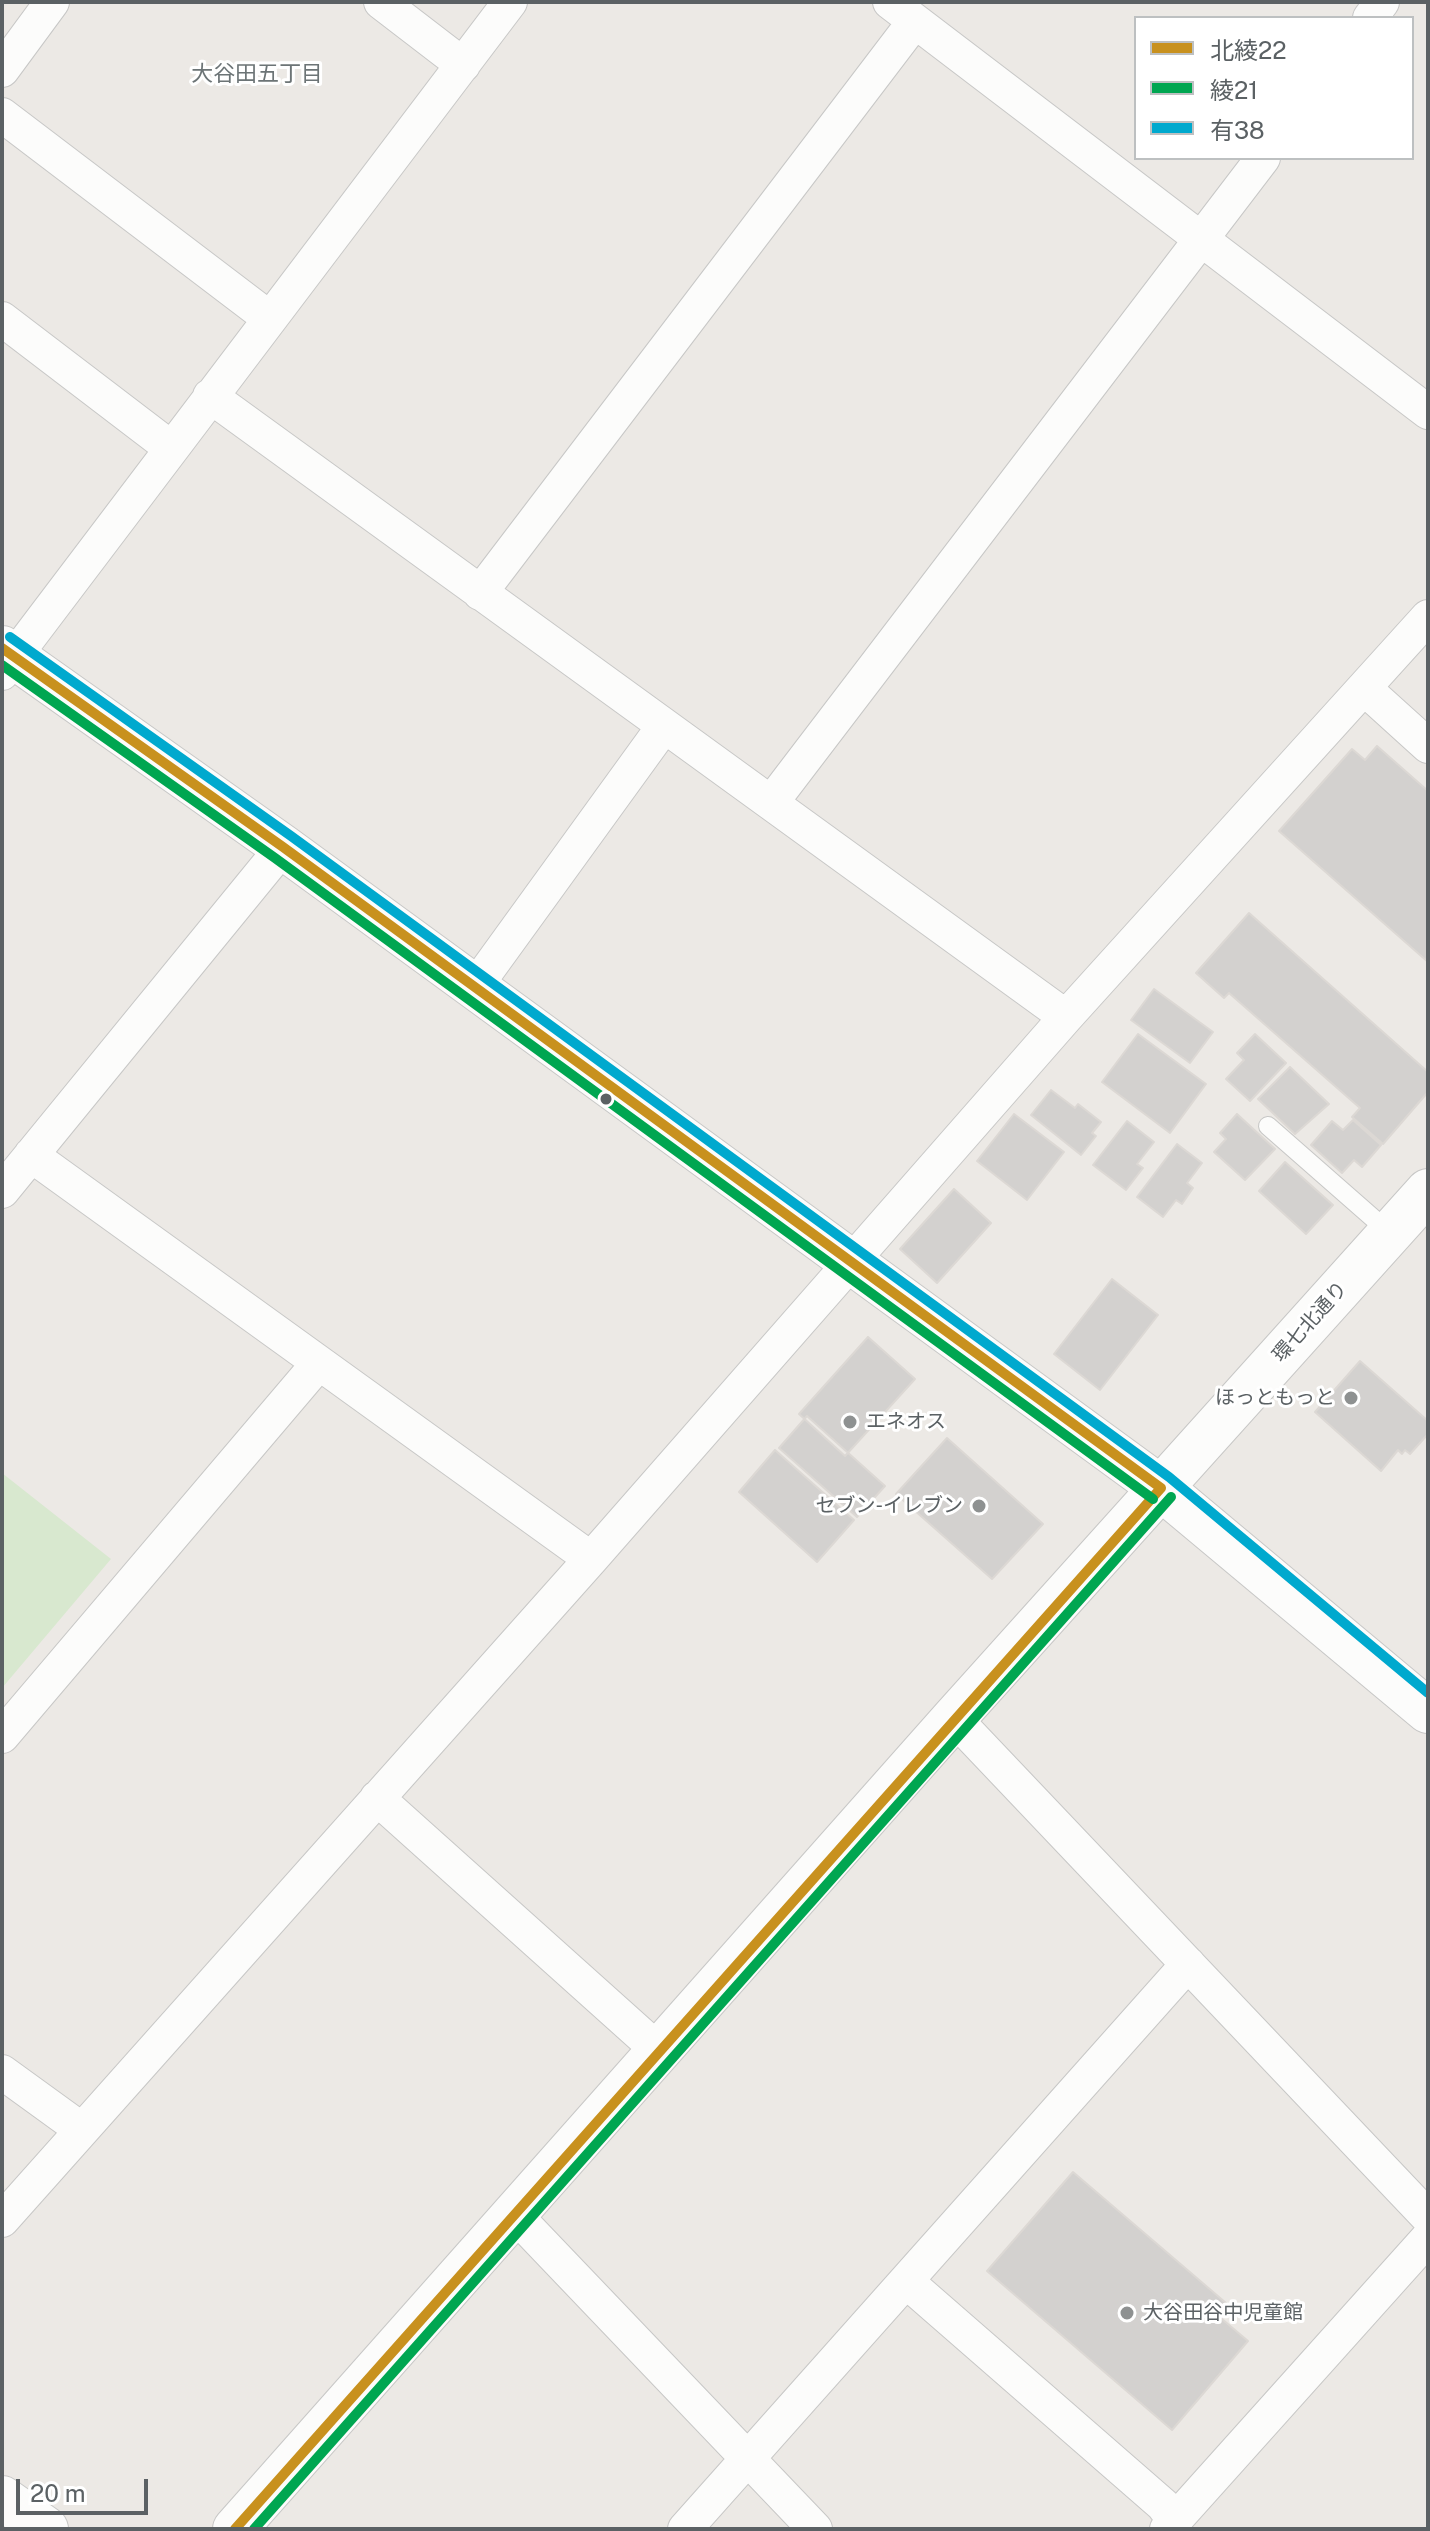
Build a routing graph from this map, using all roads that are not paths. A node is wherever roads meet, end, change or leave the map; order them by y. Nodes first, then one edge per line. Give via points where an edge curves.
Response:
1 (52, 2) edge
2 (381, 2) edge
3 (510, 2) edge
4 (902, 12) edge
5 (463, 65) junction
6 (2, 70) edge
7 (2, 115) edge
8 (1261, 160) edge
9 (1201, 239) junction
10 (269, 318) junction
11 (2, 319) edge
12 (210, 396) junction
13 (1428, 412) edge
14 (171, 448) junction
15 (480, 593) junction
16 (1428, 617) edge
17 (6, 660) edge
18 (1364, 688) junction
19 (664, 726) junction
20 (1428, 746) edge
21 (771, 803) junction
22 (283, 847) junction
23 (475, 987) junction
24 (1066, 1017) junction
25 (1268, 1126) dead end
26 (31, 1155) junction
27 (2, 1191) edge
28 (1428, 1191) edge
29 (1390, 1233) junction
30 (852, 1262) junction
31 (318, 1364) junction
32 (1161, 1488) junction
33 (591, 1559) junction
34 (1426, 1705) edge
35 (954, 1718) junction
36 (2, 1736) edge
37 (377, 1798) junction
38 (1188, 1964) junction
39 (658, 2050) junction
40 (2, 2072) edge
41 (82, 2130) junction
42 (514, 2214) junction
43 (1428, 2217) edge
44 (2, 2220) edge
45 (1428, 2238) edge
46 (906, 2281) junction
47 (748, 2459) junction
48 (2, 2498) edge
49 (1170, 2525) edge
50 (46, 2529) edge
51 (235, 2529) edge
52 (685, 2529) edge
53 (815, 2529) edge

1 - 6 street
2 - 5 street
3 - 5 street
4 - 9 street
4 - 15 street
5 - 10 street
7 - 10 street
8 - 9 street
9 - 13 street
9 - 21 street
10 - 12 street
11 - 14 street
12 - 14 street
12 - 15 street
14 - 17 street
15 - 19 street
16 - 18 street
17 - 22 street
18 - 20 street
18 - 24 street
19 - 21 street
19 - 23 street
21 - 24 street
22 - 23 street
22 - 26 street
23 - 30 street
24 - 30 street
25 - 29 lane
26 - 27 street
26 - 31 street
28 - 29 street, 環七北通り
29 - 32 street, 環七北通り
30 - 32 street
30 - 33 street
31 - 33 street
31 - 36 street
32 - 34 street
32 - 35 street, 環七北通り
33 - 37 street
35 - 38 street
35 - 39 street, 環七北通り
37 - 39 street
37 - 41 street
38 - 43 street
38 - 46 street
39 - 42 street, 環七北通り
40 - 41 street
41 - 44 street
42 - 47 street
42 - 51 street, 環七北通り
45 - 49 street
46 - 47 street
46 - 49 street via 1163,2505
47 - 52 street
47 - 53 street
48 - 50 street

